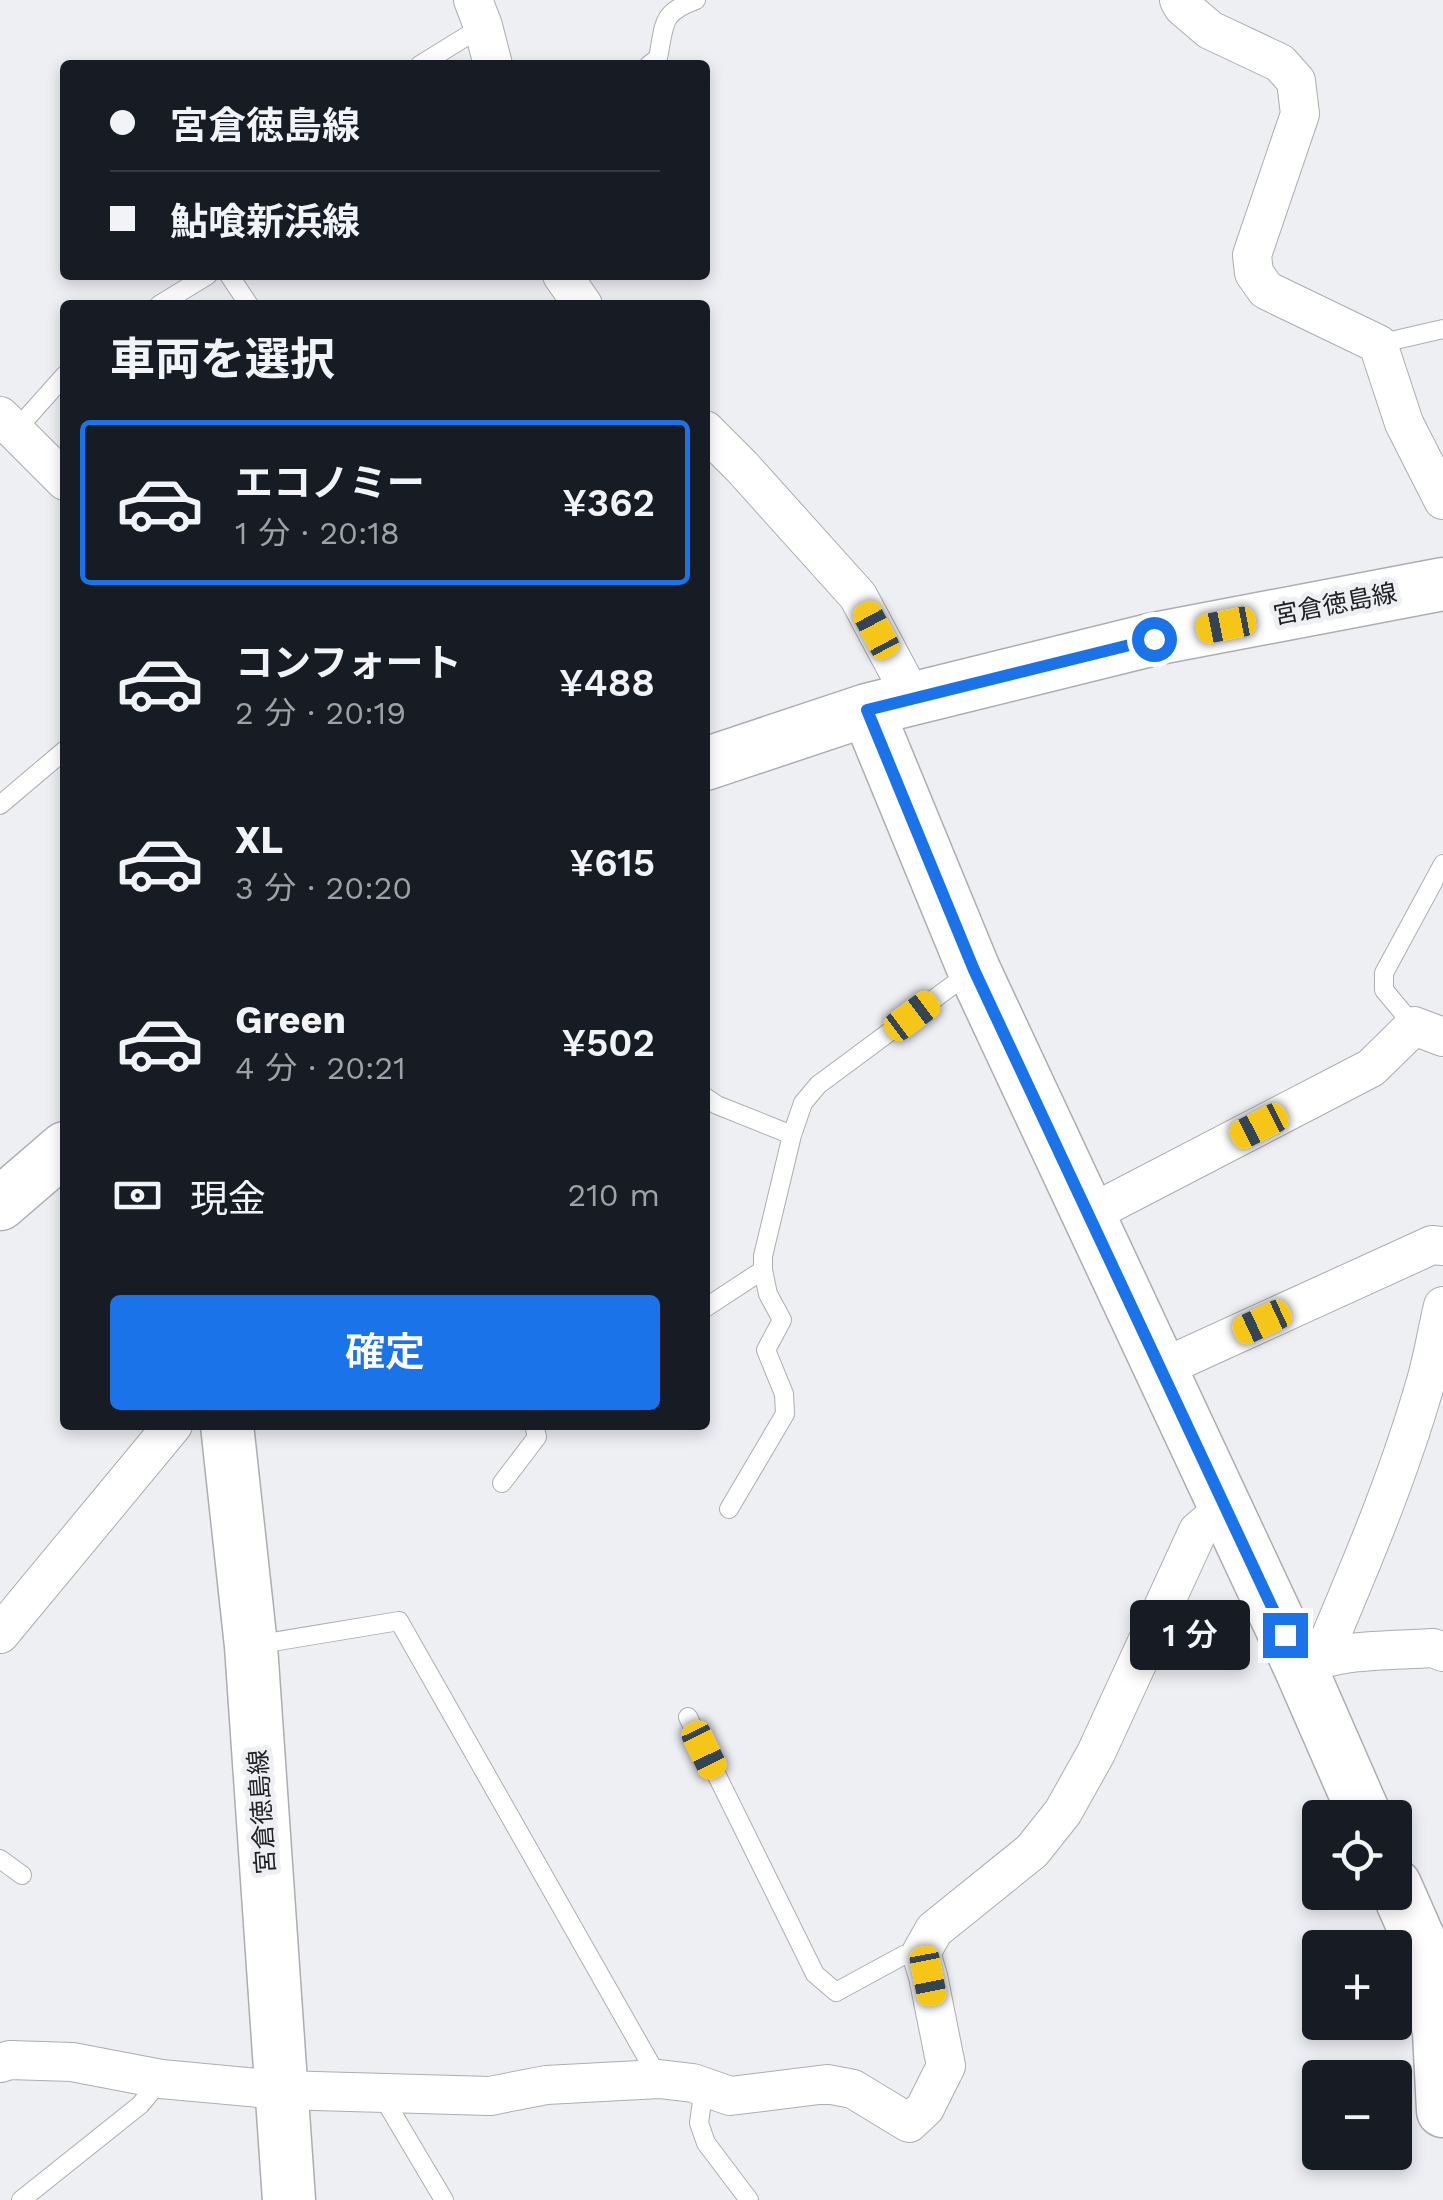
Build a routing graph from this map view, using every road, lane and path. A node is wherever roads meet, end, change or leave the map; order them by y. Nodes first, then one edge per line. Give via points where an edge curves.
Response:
1 (696, 0) edge
2 (1179, 0) edge
3 (478, 13) edge
4 (426, 60) edge
5 (492, 60) edge
6 (655, 60) edge
7 (200, 280) edge
8 (167, 300) edge
9 (1443, 329) edge
10 (1378, 344) junction
11 (60, 379) edge
12 (8, 423) edge
13 (710, 435) edge
14 (60, 477) edge
15 (1443, 500) edge
16 (1443, 584) edge
17 (890, 705) junction
18 (60, 754) edge
19 (710, 762) edge
20 (0, 805) edge
21 (1443, 864) edge
22 (974, 970) junction
23 (1429, 1031) edge
24 (710, 1100) edge
25 (792, 1135) junction
26 (60, 1152) edge
27 (0, 1204) edge
28 (1088, 1215) junction
29 (1443, 1246) edge
30 (763, 1270) junction
31 (710, 1305) edge
32 (1443, 1306) edge
33 (1160, 1369) junction
34 (1434, 1381) edge
35 (168, 1430) edge
36 (228, 1430) edge
37 (535, 1430) edge
38 (502, 1482) dead end
39 (1225, 1508) junction
40 (729, 1509) dead end
41 (0, 1634) edge
42 (251, 1646) junction
43 (1443, 1652) edge
44 (1311, 1662) junction
45 (688, 1717) dead end
46 (1360, 1800) edge
47 (0, 1859) edge
48 (22, 1876) dead end
49 (1406, 1910) edge
50 (921, 1953) junction
51 (0, 2063) edge
52 (161, 2079) junction
53 (659, 2080) junction
54 (704, 2086) junction
55 (280, 2090) junction
56 (380, 2093) junction
57 (1443, 2111) edge
58 (20, 2200) edge
59 (289, 2200) edge
60 (444, 2200) edge
61 (750, 2200) edge

1 - 6 lane via 666,17
2 - 10 street via 1210,30 1280,64 1296,81 1300,114 1252,255 1254,273 1266,290
3 - 4 lane
3 - 5 street
7 - 8 lane
9 - 10 lane
10 - 15 street via 1404,423
11 - 12 lane
12 - 14 street
13 - 17 street via 858,596
16 - 17 main road, 宮倉徳島線 via 1154,639
17 - 19 main road, 宮倉徳島線
17 - 22 main road
18 - 20 lane
21 - 23 lane via 1384,973 1384,990
22 - 25 lane via 818,1084
22 - 28 main road
23 - 28 street via 1371,1068
24 - 25 lane
25 - 30 lane
26 - 27 main road
28 - 33 main road
29 - 33 street via 1432,1245
30 - 31 lane
30 - 40 lane via 782,1320 766,1350 785,1414
32 - 34 street
33 - 39 main road
34 - 44 street via 1372,1539
35 - 41 street
36 - 42 main road, 宮倉徳島線
37 - 38 lane
39 - 44 main road
39 - 50 street via 1198,1531 1063,1812 1032,1851 934,1930
42 - 53 lane via 400,1621
42 - 55 main road, 宮倉徳島線
43 - 44 street
44 - 46 main road
45 - 50 lane via 815,1974 836,1992 904,1955
47 - 48 lane
49 - 57 main road via 1439,2032
50 - 54 street via 946,2066 925,2108 909,2123 840,2086 730,2096
51 - 52 street via 72,2062
52 - 55 street
52 - 58 lane via 140,2105
53 - 54 street
53 - 56 street via 546,2085 490,2096
54 - 61 lane via 698,2122 706,2144
55 - 56 street
55 - 59 main road, 宮倉徳島線
56 - 60 lane

